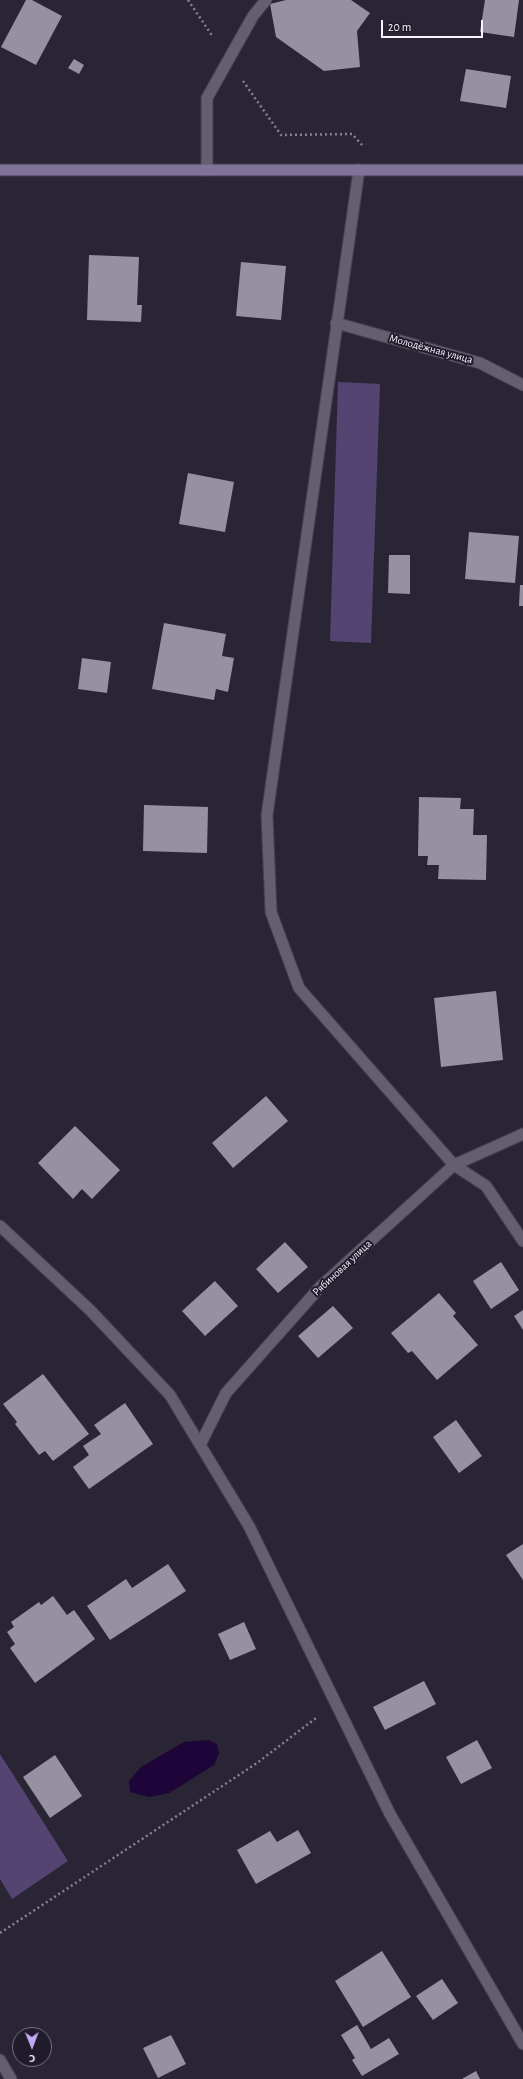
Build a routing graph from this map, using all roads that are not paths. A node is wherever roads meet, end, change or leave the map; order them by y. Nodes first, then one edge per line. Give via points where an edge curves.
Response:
1 (266, 0) edge
2 (0, 170) edge
3 (207, 170) junction
4 (359, 170) junction
5 (523, 170) edge
6 (336, 323) junction
7 (523, 385) edge
8 (523, 1134) edge
9 (454, 1165) junction
10 (0, 1226) edge
11 (523, 1241) edge
12 (200, 1445) junction
13 (523, 2044) edge
14 (0, 2060) edge
15 (12, 2079) edge

1 - 3 street via 253,16 207,98
2 - 3 main road
3 - 4 main road
4 - 5 main road
4 - 6 street
6 - 7 street, Молодёжная улица via 480,363
6 - 9 street via 267,815 271,912 299,988
8 - 9 street, Рябиновая улица
9 - 11 street via 486,1186
9 - 12 street, Рябиновая улица via 321,1286 226,1393
10 - 12 street via 90,1310 170,1395
12 - 13 street via 249,1526 390,1814
14 - 15 street

